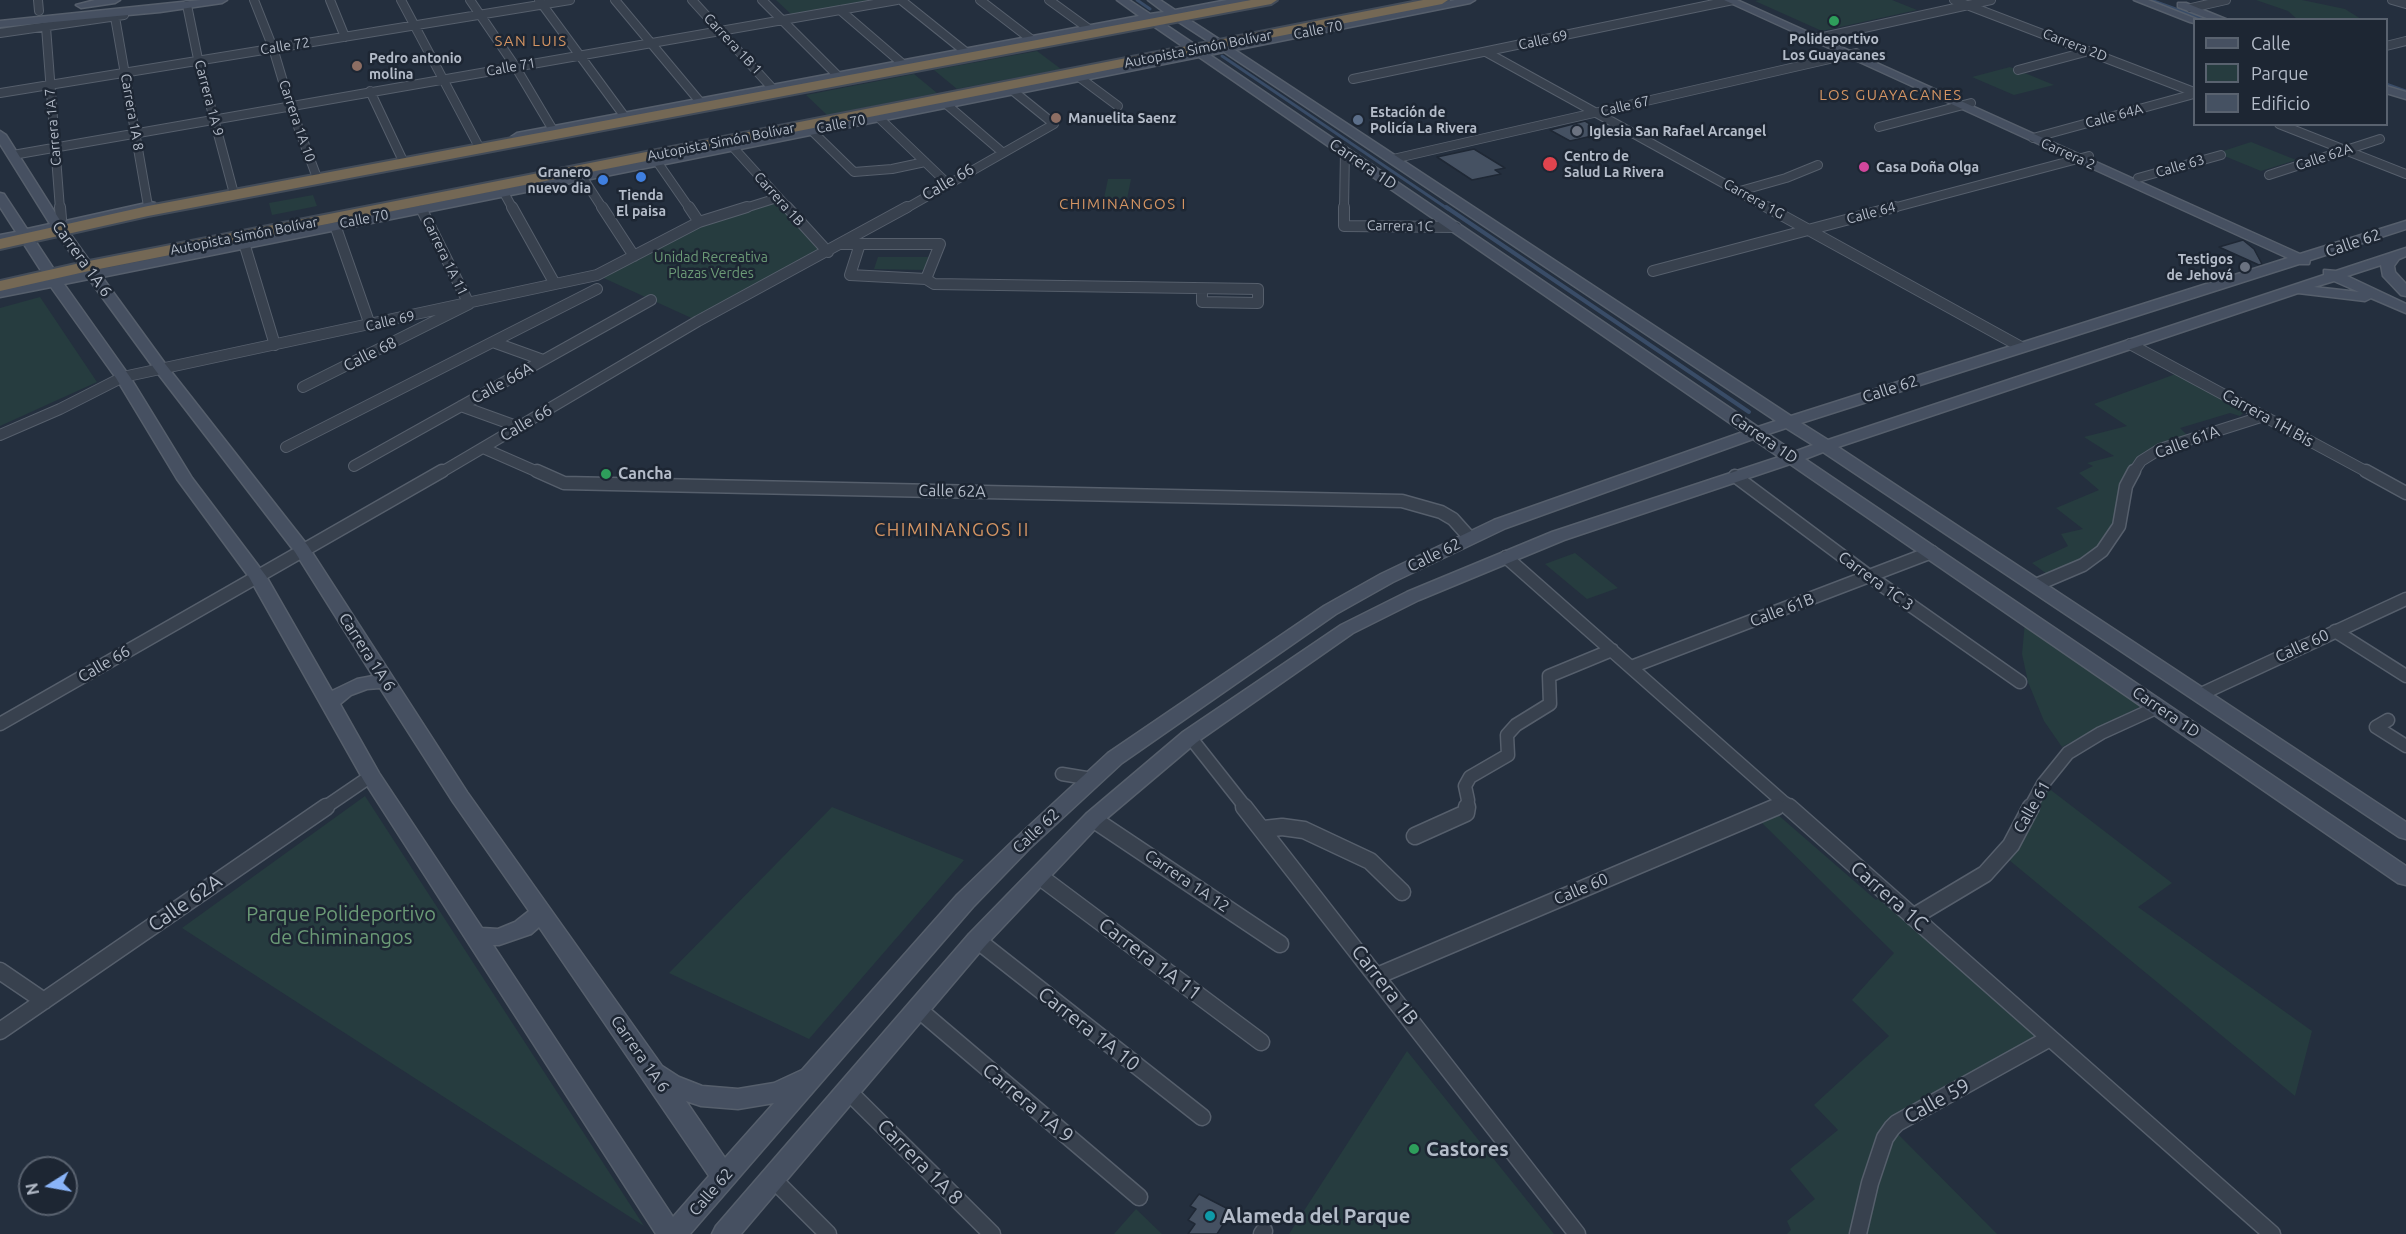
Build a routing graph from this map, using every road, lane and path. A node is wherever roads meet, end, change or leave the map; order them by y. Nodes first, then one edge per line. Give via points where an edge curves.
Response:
1 (110, 0) edge
2 (222, 0) edge
3 (254, 0) edge
4 (330, 0) edge
5 (401, 0) edge
6 (470, 0) edge
7 (570, 0) edge
8 (615, 0) edge
9 (692, 0) edge
10 (762, 0) edge
11 (899, 0) edge
12 (980, 0) edge
13 (1049, 0) edge
14 (1122, 0) edge
15 (1153, 0) edge
16 (1271, 0) edge
17 (1442, 0) edge
18 (1470, 0) edge
19 (1730, 0) edge
20 (1738, 0) edge
21 (1954, 0) edge
22 (1991, 0) edge
23 (2139, 0) edge
24 (2168, 0) edge
25 (2226, 0) edge
26 (2392, 0) edge
27 (541, 2) edge
28 (1244, 2) edge
29 (2406, 4) edge
30 (187, 5) junction
31 (1970, 5) junction
32 (39, 6) edge
33 (2192, 8) junction
34 (160, 9) junction
35 (840, 10) junction
36 (480, 15) junction
37 (1176, 15) junction
38 (0, 17) edge
39 (115, 17) junction
40 (2218, 18) edge
41 (782, 20) junction
42 (1151, 20) junction
43 (2193, 20) edge
44 (0, 24) edge
45 (415, 25) junction
46 (46, 27) junction
47 (1089, 29) junction
48 (720, 31) junction
49 (0, 33) edge
50 (345, 36) junction
51 (1818, 38) junction
52 (1261, 39) junction
53 (1032, 40) junction
54 (2406, 41) edge
55 (651, 43) junction
56 (1223, 46) junction
57 (2388, 46) edge
58 (273, 48) junction
59 (1198, 51) junction
60 (1486, 51) junction
61 (2089, 51) junction
62 (1852, 53) junction
63 (969, 54) junction
64 (580, 55) junction
65 (198, 59) junction
66 (1173, 59) junction
67 (904, 65) junction
68 (515, 66) junction
69 (1224, 69) junction
70 (2018, 70) dead end
71 (125, 72) junction
72 (839, 77) junction
73 (1078, 77) junction
74 (2388, 78) edge
75 (443, 79) junction
76 (1353, 79) dead end
77 (2406, 84) edge
78 (49, 85) junction
79 (1010, 88) junction
80 (773, 89) junction
81 (2388, 90) edge
82 (370, 92) junction
83 (0, 93) edge
84 (2193, 93) edge
85 (2193, 93) edge
86 (2406, 96) edge
87 (701, 103) junction
88 (945, 103) junction
89 (290, 105) junction
90 (1966, 105) junction
91 (1118, 106) dead end
92 (1597, 112) junction
93 (878, 116) junction
94 (625, 117) junction
95 (214, 118) junction
96 (2284, 126) edge
97 (1879, 127) dead end
98 (553, 130) junction
99 (811, 130) junction
100 (135, 132) junction
101 (0, 135) edge
102 (2038, 137) junction
103 (2380, 140) dead end
104 (478, 145) junction
105 (54, 146) junction
106 (732, 146) junction
107 (2345, 150) junction
108 (1002, 152) junction
109 (13, 155) junction
110 (2221, 155) dead end
111 (2083, 157) junction
112 (1345, 158) junction
113 (1394, 159) junction
114 (656, 160) junction
115 (403, 161) junction
116 (925, 162) junction
117 (1818, 165) dead end
118 (2406, 174) edge
119 (316, 175) junction
120 (2269, 175) dead end
121 (581, 176) junction
122 (2138, 178) junction
123 (947, 183) junction
124 (233, 190) junction
125 (503, 191) junction
126 (1740, 191) junction
127 (0, 197) edge
128 (777, 198) junction
129 (420, 205) junction
130 (148, 206) junction
131 (699, 222) junction
132 (335, 225) junction
133 (2406, 225) edge
134 (59, 227) junction
135 (1456, 227) junction
136 (1809, 230) junction
137 (25, 235) junction
138 (0, 239) edge
139 (2257, 240) junction
140 (2281, 241) junction
141 (244, 243) junction
142 (0, 244) edge
143 (841, 244) junction
144 (860, 244) junction
145 (2343, 246) junction
146 (828, 252) junction
147 (2400, 254) edge
148 (2315, 255) junction
149 (634, 256) junction
150 (2301, 260) junction
151 (91, 269) junction
152 (2349, 270) junction
153 (1653, 271) dead end
154 (2261, 272) junction
155 (2333, 275) junction
156 (53, 277) junction
157 (926, 279) junction
158 (555, 284) junction
159 (0, 286) edge
160 (102, 286) junction
161 (597, 289) dead end
162 (1202, 289) junction
163 (2289, 290) junction
164 (0, 292) edge
165 (67, 296) junction
166 (651, 300) dead end
167 (2404, 300) edge
168 (469, 304) junction
169 (2135, 311) junction
170 (439, 314) junction
171 (369, 325) junction
172 (2171, 330) junction
173 (493, 342) junction
174 (2130, 344) junction
175 (275, 345) junction
176 (2022, 347) junction
177 (543, 360) junction
178 (160, 368) junction
179 (123, 377) junction
180 (303, 387) dead end
181 (1708, 401) junction
182 (1763, 404) junction
183 (460, 406) junction
184 (1818, 412) junction
185 (2264, 416) junction
186 (1789, 421) junction
187 (519, 427) junction
188 (1756, 432) junction
189 (1862, 434) junction
190 (0, 435) edge
191 (1826, 446) junction
192 (286, 447) dead end
193 (1711, 447) junction
194 (483, 448) junction
195 (1792, 457) junction
196 (354, 466) dead end
197 (1858, 467) junction
198 (1755, 470) junction
199 (1816, 473) junction
200 (1735, 476) junction
201 (1836, 486) junction
202 (2406, 493) edge
203 (1531, 513) junction
204 (1558, 536) junction
205 (1470, 538) junction
206 (302, 550) junction
207 (1932, 552) junction
208 (1506, 557) junction
209 (257, 576) junction
210 (1869, 576) junction
211 (1387, 578) junction
212 (2036, 585) junction
213 (1413, 596) junction
214 (2402, 605) edge
215 (2335, 631) junction
216 (1612, 650) junction
217 (1631, 667) junction
218 (2406, 676) edge
219 (385, 681) junction
220 (2020, 682) dead end
221 (2199, 695) junction
222 (329, 703) junction
223 (2158, 707) junction
224 (2388, 720) dead end
225 (0, 724) edge
226 (1190, 737) junction
227 (2406, 746) edge
228 (1062, 774) dead end
229 (371, 776) junction
230 (1092, 779) junction
231 (1785, 803) junction
232 (1094, 819) junction
233 (1264, 829) junction
234 (2406, 832) edge
235 (1415, 836) dead end
236 (1039, 876) junction
237 (2406, 877) edge
238 (1402, 892) dead end
239 (541, 913) junction
240 (1913, 917) junction
241 (476, 936) junction
242 (977, 940) junction
243 (1280, 944) dead end
244 (0, 971) edge
245 (1377, 976) junction
246 (44, 1001) junction
247 (918, 1009) junction
248 (0, 1031) edge
249 (2050, 1038) junction
250 (1261, 1042) dead end
251 (647, 1064) junction
252 (813, 1076) junction
253 (848, 1091) junction
254 (1202, 1117) dead end
255 (724, 1177) junction
256 (773, 1179) junction
257 (1139, 1197) dead end
258 (670, 1234) edge
259 (674, 1234) edge
260 (725, 1234) edge
261 (828, 1234) edge
262 (992, 1234) edge
263 (1578, 1234) edge
264 (1858, 1234) edge
265 (2272, 1234) edge

1 - 32 street
2 - 30 street
3 - 58 street, Carrera 1A 10
4 - 50 street
5 - 45 street
6 - 36 street
7 - 27 street, Calle 72
8 - 55 street
9 - 48 street, Carrera 1B 1
10 - 41 street
11 - 35 street, Calle 71
11 - 63 street
12 - 53 street
13 - 47 street
14 - 42 street, Carrera 1D
15 - 37 street, Carrera 1D
16 - 28 highway
17 - 52 highway, Autopista Simón Bolívar
18 - 52 street, Calle 70
19 - 51 street, Carrera 2
19 - 60 street, Calle 69
20 - 51 street, Carrera 2
21 - 31 street, Carrera 2D
22 - 31 street
23 - 43 street
24 - 33 street
25 - 33 street
26 - 29 street
27 - 36 street, Calle 72
27 - 64 street
28 - 37 highway
30 - 34 street
30 - 65 street, Carrera 1A 9
31 - 51 street
31 - 61 street, Carrera 2D
32 - 38 street
33 - 40 street
34 - 39 street
34 - 44 street
35 - 41 street, Calle 71
35 - 67 street
36 - 45 street, Calle 72
36 - 68 street
37 - 42 highway
37 - 56 street, Carrera 1D
39 - 46 street
39 - 71 street, Carrera 1A 8
41 - 48 street, Calle 71
41 - 72 street
42 - 47 street
42 - 59 street, Carrera 1D
42 - 63 highway
45 - 50 street, Calle 72
45 - 75 street
46 - 49 street
46 - 78 street, Carrera 1A 7
47 - 53 street
48 - 55 street, Calle 71
48 - 80 street, Carrera 1B 1
50 - 58 street, Calle 72
51 - 62 street, Carrera 2
52 - 56 highway, Autopista Simón Bolívar
53 - 63 street
54 - 57 street
55 - 64 street, Calle 71
55 - 87 street
56 - 59 highway, Autopista Simón Bolívar
56 - 113 street, Carrera 1D
58 - 65 street, Calle 72
58 - 89 street, Carrera 1A 10
59 - 66 street, Calle 70
59 - 69 street, Carrera 1D
59 - 79 highway, Autopista Simón Bolívar
60 - 76 street, Calle 69
60 - 92 street, Carrera 1G
61 - 70 street
61 - 84 street, Carrera 2D
62 - 90 street, Carrera 2
62 - 92 street, Calle 67
63 - 67 street
63 - 115 highway
64 - 68 street, Calle 71
64 - 94 street
65 - 71 street, Calle 72
65 - 95 street, Carrera 1A 9
66 - 69 street
66 - 73 street, Calle 70
67 - 72 street
68 - 75 street, Calle 71
68 - 98 street
69 - 112 street, Carrera 1D
71 - 78 street, Calle 72
71 - 100 street, Carrera 1A 8
72 - 80 street
73 - 79 street, Calle 70
73 - 91 street
74 - 77 street
75 - 82 street, Calle 71
75 - 104 street
78 - 83 street, Calle 72
78 - 105 street, Carrera 1A 7
79 - 88 street, Calle 70
79 - 108 street, Calle 66 via 1054,124
79 - 129 highway, Autopista Simón Bolívar
80 - 87 street
81 - 86 street
82 - 89 street, Calle 71
82 - 115 street
85 - 102 street, Calle 64A
87 - 94 street
88 - 93 street, Calle 70
88 - 108 street
89 - 95 street, Calle 71
89 - 119 street, Carrera 1A 10
90 - 97 street
90 - 102 street, Carrera 2
92 - 113 street, Calle 67
92 - 126 street, Carrera 1G
93 - 99 street, Calle 70
93 - 116 street
94 - 98 street
95 - 100 street, Calle 71
95 - 124 street, Carrera 1A 9
96 - 107 street
98 - 104 street
99 - 106 street, Calle 70
99 - 116 street via 854,172
100 - 105 street, Calle 71
100 - 130 street, Carrera 1A 8
101 - 109 street, Carrera 1A 6
102 - 111 street, Carrera 2
103 - 107 street, Calle 62A
104 - 115 street
105 - 109 street, Calle 71
105 - 134 street, Carrera 1A 7
106 - 114 street, Calle 70
106 - 128 street, Carrera 1B
107 - 118 street
107 - 120 street, Calle 62A
108 - 123 street, Calle 66
109 - 134 street, Carrera 1A 6
110 - 122 street, Calle 63
111 - 122 street, Carrera 2
111 - 136 street, Calle 64
111 - 139 street, Carrera 2
112 - 135 street, Carrera 1D via 1365,165
112 - 135 street, Carrera 1C via 1344,226
113 - 182 street, Carrera 1D
114 - 121 street, Calle 70
114 - 131 street
115 - 119 street
115 - 134 highway
116 - 123 street
117 - 126 street
119 - 124 street
121 - 125 street, Calle 70
121 - 149 street
122 - 140 street, Carrera 2
123 - 143 street, Calle 66
124 - 130 street
125 - 129 street, Calle 70
125 - 158 street
126 - 136 street, Carrera 1G
127 - 137 street, Carrera 1A 6
128 - 131 street
128 - 146 street, Carrera 1B
129 - 132 street, Calle 70
129 - 151 highway, Autopista Simón Bolívar
129 - 168 street, Carrera 1A 11
130 - 134 street
131 - 149 street
132 - 141 street, Calle 70
132 - 171 street
133 - 145 street, Calle 62
134 - 137 highway
134 - 151 street, Carrera 1A 6
135 - 181 street, Carrera 1D
136 - 153 street, Calle 64
136 - 176 street, Carrera 1G
137 - 138 street
137 - 142 highway
137 - 156 street, Carrera 1A 6
139 - 150 street, Carrera 2
139 - 154 street via 2269,250 2273,260
140 - 145 street via 2311,247
140 - 148 street, Carrera 2
141 - 151 street, Calle 70
141 - 175 street
143 - 144 street
143 - 146 street, Calle 66
144 - 157 street via 850,275
144 - 157 street via 940,244
145 - 148 street, Calle 62
146 - 187 street, Calle 66 via 698,321
147 - 152 street, Calle 62
147 - 167 street via 2387,266
148 - 150 street, Calle 62
148 - 152 street, Carrera 2
149 - 158 street via 597,275
150 - 154 street, Calle 62
150 - 155 street, Carrera 2
151 - 156 highway, Autopista Simón Bolívar
151 - 160 street, Carrera 1A 6
152 - 155 street, Calle 62
152 - 167 street, Carrera 2
154 - 169 street, Calle 62
155 - 163 street, Calle 62
155 - 167 street, Carrera 2
156 - 159 highway, Autopista Simón Bolívar
156 - 164 street
156 - 165 street, Carrera 1A 6
157 - 162 street via 934,284
158 - 168 street
160 - 165 street via 83,287
160 - 178 street, Carrera 1A 6
161 - 173 street
162 - 162 street via 1258,289 1258,303 1202,302
163 - 167 street
163 - 172 street, Calle 62
165 - 179 street, Carrera 1A 6
166 - 177 street, Calle 66A
168 - 170 street, Calle 68
169 - 172 street via 2158,319
169 - 176 street, Calle 62
170 - 171 street, Calle 69
170 - 180 street, Calle 68
171 - 175 street, Calle 69
172 - 174 street, Calle 62
173 - 177 street
173 - 192 street
174 - 185 street, Carrera 1H Bis
174 - 189 street, Calle 62
175 - 178 street, Calle 69
176 - 184 street, Calle 62
177 - 183 street, Calle 66A
178 - 179 street, Calle 69
178 - 206 street, Carrera 1A 6
179 - 190 street, Calle 69 via 61,411
179 - 209 street, Carrera 1A 6 via 185,479
181 - 188 street, Carrera 1D
181 - 193 street via 1722,428
182 - 184 street
182 - 186 street, Carrera 1D
183 - 187 street
183 - 196 street, Calle 66A
184 - 186 street, Calle 62
185 - 202 street, Carrera 1H Bis
185 - 212 street, Calle 61A via 2160,449 2141,461 2126,486 2120,526 2102,550 2083,565
186 - 188 street, Calle 62
186 - 191 street, Carrera 1D
187 - 194 street, Calle 66
188 - 193 street, Calle 62
188 - 195 street, Carrera 1D
189 - 191 street, Calle 62
189 - 197 street via 1854,451
191 - 195 street, Calle 62
191 - 197 street, Carrera 1D
193 - 203 street, Calle 62
194 - 205 street, Calle 62A via 564,483 1402,501 1428,506 1453,519
194 - 206 street, Calle 66
195 - 198 street, Calle 62
195 - 199 street, Carrera 1D
197 - 199 street via 1823,457 1813,463
197 - 212 street, Carrera 1D
198 - 200 street, Calle 62
198 - 201 street via 1796,473
199 - 201 street, Carrera 1D
200 - 204 street, Calle 62
200 - 210 street, Carrera 1C 3
201 - 207 street, Carrera 1D
203 - 204 street via 1559,523
203 - 205 street, Calle 62
204 - 208 street, Calle 62
205 - 211 street, Calle 62
206 - 209 street, Calle 66
206 - 219 street, Carrera 1A 6
207 - 210 street, Calle 61B
207 - 223 street, Carrera 1D
208 - 213 street, Calle 62
208 - 216 street, Carrera 1C
209 - 222 street, Carrera 1A 6
209 - 225 street, Calle 66
210 - 217 street, Calle 61B
210 - 220 street, Carrera 1C 3
211 - 213 street via 1394,590
211 - 230 street, Calle 62 via 1330,610 1188,706
212 - 221 street, Carrera 1D
213 - 226 street, Calle 62 via 1347,629
214 - 215 street, Calle 60
215 - 218 street
215 - 221 street, Calle 60
216 - 217 street, Carrera 1C
216 - 235 street via 1549,676 1550,704 1507,735 1508,755 1470,777 1465,786 1466,813
217 - 231 street, Carrera 1C
219 - 222 street via 364,682
219 - 239 street, Carrera 1A 6
221 - 234 street, Carrera 1D
222 - 229 street, Carrera 1A 6
223 - 237 street, Carrera 1D
223 - 240 street, Calle 61 via 2101,732 2068,753 2043,784 2011,845 1986,873
224 - 227 street via 2376,727
226 - 232 street, Calle 62
226 - 233 street, Carrera 1B
228 - 230 street
229 - 241 street, Carrera 1A 6
229 - 246 street, Calle 62A
230 - 252 street, Calle 62 via 965,901
231 - 240 street, Carrera 1C
231 - 245 street, Calle 60
232 - 236 street, Calle 62
232 - 243 street, Carrera 1A 12
233 - 238 street via 1282,827 1313,834 1370,861
233 - 245 street, Carrera 1B
236 - 242 street, Calle 62
236 - 250 street, Carrera 1A 11
239 - 241 street via 524,928 500,937
239 - 251 street, Carrera 1A 6
240 - 249 street, Carrera 1C
241 - 258 street, Carrera 1A 6
242 - 247 street, Calle 62
242 - 254 street, Carrera 1A 10
244 - 246 street
245 - 263 street, Carrera 1B
246 - 248 street, Calle 62A
247 - 253 street, Calle 62
247 - 257 street, Carrera 1A 9
249 - 264 street, Calle 59 via 1897,1123 1885,1138
249 - 265 street, Carrera 1C
251 - 252 street via 670,1084 701,1096 738,1099 777,1092
251 - 255 street, Carrera 1A 6
252 - 255 street, Calle 62
253 - 256 street, Calle 62
253 - 262 street, Carrera 1A 8
255 - 259 street, Calle 62
256 - 260 street, Calle 62
256 - 261 street

